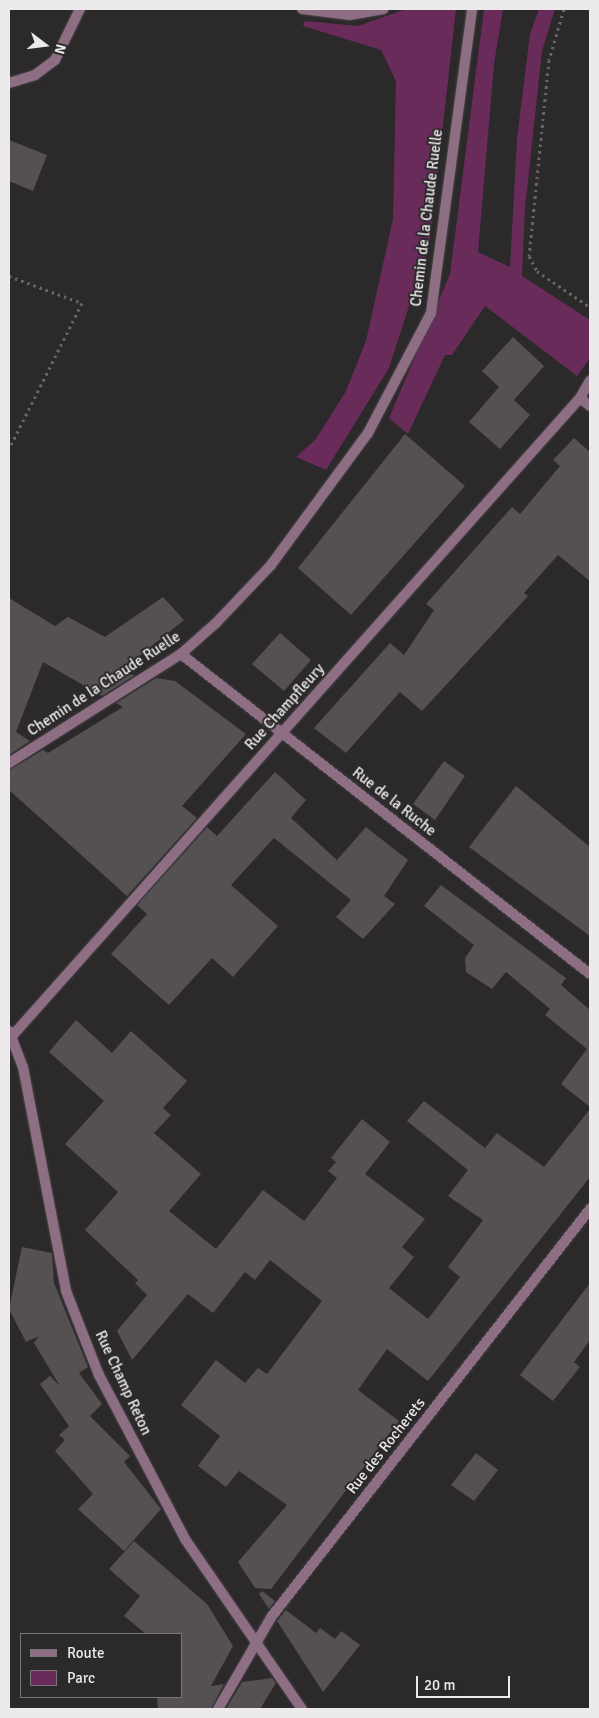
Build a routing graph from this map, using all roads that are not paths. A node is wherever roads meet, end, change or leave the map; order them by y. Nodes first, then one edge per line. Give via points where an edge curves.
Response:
1 (80, 9) edge
2 (302, 9) edge
3 (383, 9) edge
4 (472, 9) edge
5 (9, 83) edge
6 (590, 381) edge
7 (580, 398) junction
8 (590, 406) edge
9 (181, 654) junction
10 (281, 733) junction
11 (9, 763) edge
12 (590, 974) edge
13 (11, 1033) edge
14 (590, 1209) edge
15 (254, 1644) junction
16 (218, 1709) edge
17 (302, 1709) edge

1 - 5 street via 56,60 35,75
2 - 3 street via 350,15
4 - 9 street, Chemin de la Chaude Ruelle via 431,313 394,389 324,497 271,565
6 - 7 street, Rue Champfleury
7 - 8 street
7 - 10 street, Rue Champfleury
9 - 10 street, Rue de la Ruche
9 - 11 street, Chemin de la Chaude Ruelle
10 - 12 street, Rue de la Ruche
10 - 13 street, Rue Champfleury
13 - 15 street, Rue Champ Reton via 66,1291 80,1328 99,1375 184,1539
14 - 15 street, Rue des Rocherets
15 - 16 street, Rue des Rocherets
15 - 17 street, Rue Champ Reton

